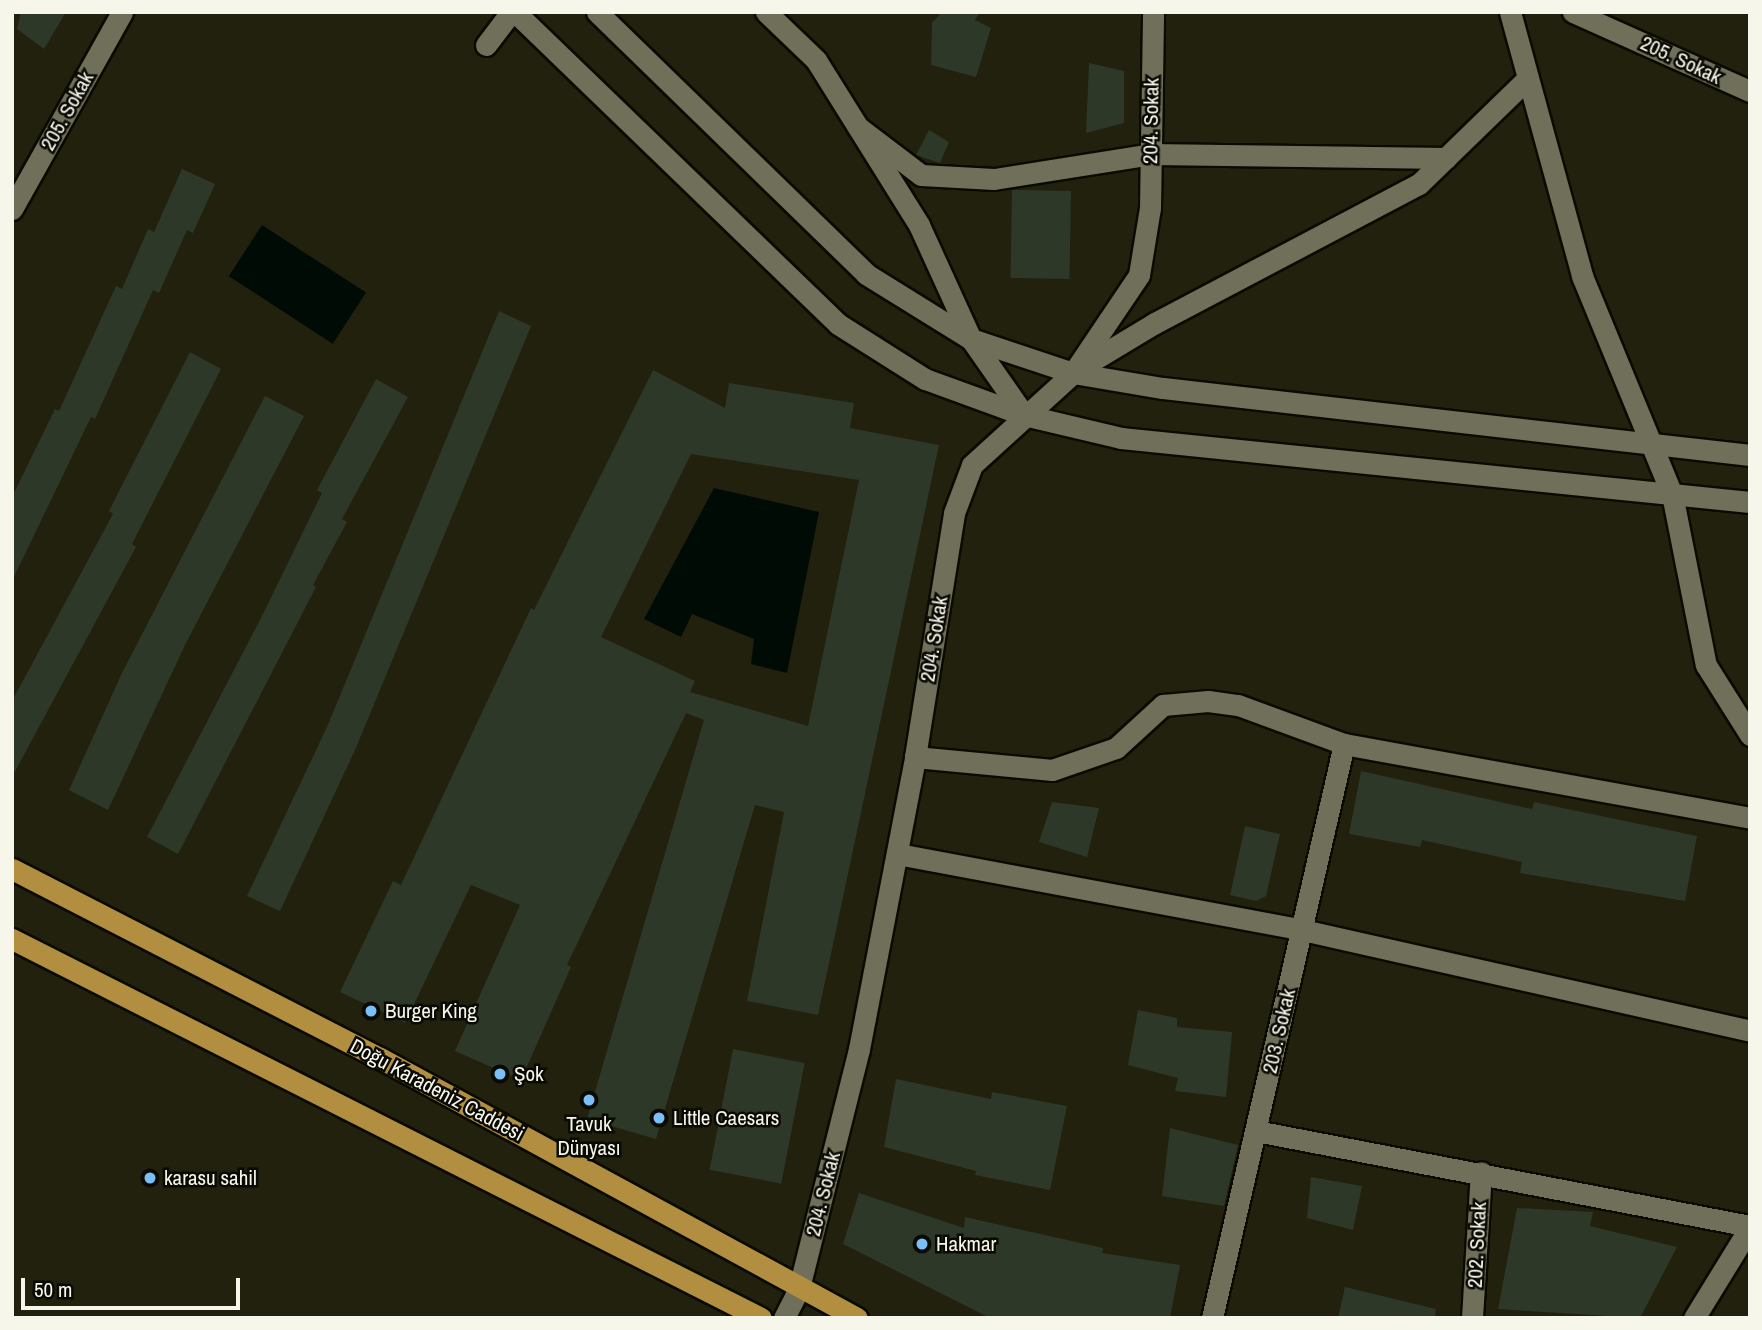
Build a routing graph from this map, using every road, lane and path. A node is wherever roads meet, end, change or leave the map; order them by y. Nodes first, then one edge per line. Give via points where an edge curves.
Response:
1 (122, 12) edge
2 (513, 12) edge
3 (597, 12) edge
4 (766, 12) edge
5 (1153, 12) edge
6 (1510, 12) edge
7 (1573, 12) edge
8 (1621, 22) edge
9 (486, 45) dead end
10 (1527, 79) junction
11 (1750, 91) edge
12 (858, 127) junction
13 (1151, 154) junction
14 (1446, 158) junction
15 (12, 209) edge
16 (971, 339) junction
17 (1073, 373) junction
18 (1024, 415) junction
19 (1651, 444) junction
20 (1750, 455) edge
21 (1672, 494) junction
22 (1750, 502) edge
23 (1750, 734) edge
24 (1344, 744) junction
25 (915, 757) junction
26 (1750, 818) edge
27 (898, 854) junction
28 (12, 869) edge
29 (1303, 930) junction
30 (12, 939) edge
31 (1750, 1031) edge
32 (1256, 1132) junction
33 (1481, 1172) junction
34 (1750, 1227) edge
35 (799, 1288) junction
36 (761, 1318) edge
37 (784, 1318) edge
38 (857, 1318) edge
39 (1212, 1318) edge
40 (1472, 1318) edge
41 (1694, 1318) edge

1 - 15 street, 205. Sokak
2 - 9 street
2 - 18 street via 838,324 925,379
3 - 16 street via 866,274
4 - 12 street via 816,60
5 - 13 street, 204. Sokak
6 - 10 street
7 - 8 street, 205. Sokak
8 - 11 street, 205. Sokak
10 - 14 street
10 - 19 street via 1582,275
12 - 13 street via 921,175 994,179
12 - 16 street via 919,225
13 - 14 street
13 - 17 street, 204. Sokak via 1150,208 1139,275
14 - 17 street via 1419,184 1155,323
16 - 17 street
16 - 18 street
17 - 18 street, 204. Sokak
17 - 19 street via 1163,388
18 - 21 street via 1121,438
18 - 25 street, 204. Sokak via 972,465 954,513
19 - 20 street
19 - 21 street
21 - 22 street
21 - 23 street via 1706,665
24 - 25 street via 1238,705 1208,701 1163,705 1116,748 1052,769
24 - 26 street
24 - 29 street, 203. Sokak
25 - 27 street, 204. Sokak
27 - 29 street
27 - 35 street, 204. Sokak via 859,1049
28 - 35 main road, Doğu Karadeniz Caddesi via 380,1058
29 - 31 street
29 - 32 street, 203. Sokak
30 - 36 main road
32 - 33 street
32 - 39 street, 203. Sokak
33 - 34 street
33 - 40 street, 202. Sokak
34 - 41 street
35 - 37 street, 204. Sokak
35 - 38 main road, Doğu Karadeniz Caddesi

